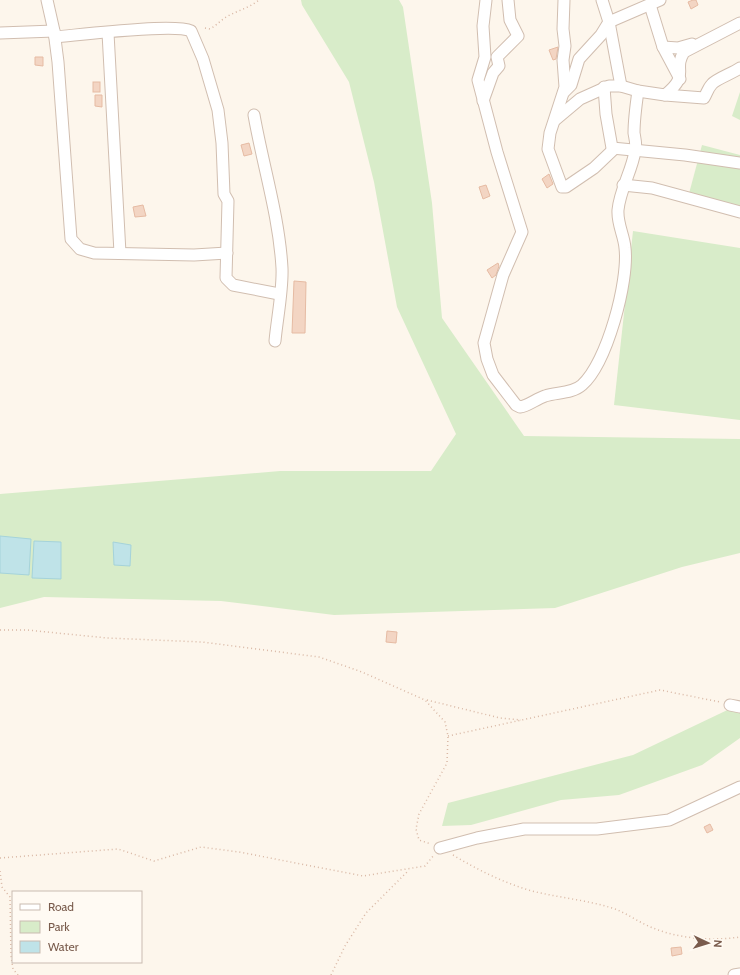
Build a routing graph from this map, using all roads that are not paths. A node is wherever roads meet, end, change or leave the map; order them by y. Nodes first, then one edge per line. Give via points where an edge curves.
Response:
1 (47, 0) edge
2 (486, 0) edge
3 (508, 0) edge
4 (564, 0) edge
5 (602, 0) edge
6 (655, 2) edge
7 (609, 22) junction
8 (740, 23) edge
9 (0, 33) edge
10 (108, 33) junction
11 (54, 34) junction
12 (709, 39) junction
13 (663, 47) junction
14 (740, 68) edge
15 (680, 80) junction
16 (621, 86) junction
17 (604, 87) junction
18 (638, 91) junction
19 (564, 92) junction
20 (665, 95) junction
21 (482, 101) junction
22 (254, 115) dead end
23 (555, 120) junction
24 (615, 148) junction
25 (636, 151) junction
26 (740, 163) edge
27 (623, 185) junction
28 (740, 212) edge
29 (120, 253) junction
30 (227, 254) junction
31 (279, 294) junction
32 (275, 341) dead end
33 (740, 787) edge
34 (440, 848) road end
35 (740, 974) edge
36 (734, 975) edge

1 - 11 street
2 - 21 street via 483,26 485,57 478,75
3 - 21 street via 510,20 518,36 497,58 499,66 493,73
4 - 19 street
5 - 7 street
6 - 7 street
6 - 13 street
7 - 16 street
7 - 19 street via 579,59 571,85
8 - 12 street
9 - 11 street
10 - 11 street
10 - 29 street
10 - 30 street via 182,28 192,33 218,110 224,194 228,201
11 - 29 street via 71,239 80,249 94,253
12 - 13 street via 678,48
12 - 15 street via 684,52
13 - 15 street
14 - 20 street via 716,80 708,88 704,98
15 - 20 street
16 - 17 street
16 - 18 street
17 - 23 street via 580,99
17 - 24 street via 611,147
18 - 20 street
18 - 25 street via 634,132
19 - 23 street
21 - 27 street via 522,232 503,275 484,343 493,375 516,405 524,406 545,396 571,391 581,386 592,375 599,362 616,312 622,284 625,249 618,210
22 - 31 street via 278,227 282,270
23 - 24 street via 548,149 564,188 594,168
24 - 25 street
25 - 26 street
25 - 27 street
27 - 28 street via 652,188
29 - 30 street
30 - 31 street via 226,278 233,285
31 - 32 street
33 - 34 street via 670,820 597,829 524,829
35 - 36 street

